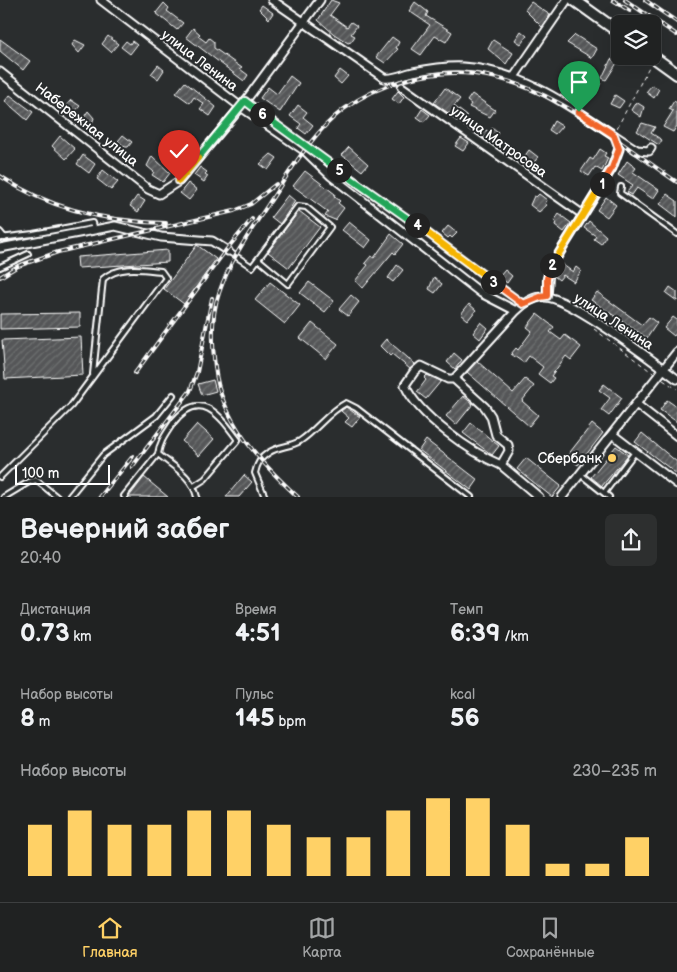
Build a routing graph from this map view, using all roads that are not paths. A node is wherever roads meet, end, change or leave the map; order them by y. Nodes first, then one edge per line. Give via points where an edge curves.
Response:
1 (101, 0) edge
2 (272, 0) edge
3 (320, 0) edge
4 (567, 0) edge
5 (574, 0) edge
6 (303, 23) junction
7 (611, 27) edge
8 (661, 64) edge
9 (0, 72) edge
10 (677, 74) edge
11 (514, 77) junction
12 (402, 87) dead end
13 (241, 107) junction
14 (651, 148) dead end
15 (619, 149) dead end
16 (621, 187) dead end
17 (582, 214) junction
18 (94, 230) junction
19 (0, 232) edge
20 (677, 234) edge
21 (3, 238) edge
22 (0, 248) edge
23 (228, 251) joint
24 (28, 254) dead end
25 (258, 259) junction
26 (0, 267) edge
27 (547, 296) junction
28 (516, 311) junction
29 (677, 352) edge
30 (664, 369) junction
31 (93, 374) junction
32 (454, 379) junction
33 (677, 379) edge
34 (173, 395) dead end
35 (636, 404) junction
36 (612, 434) junction
37 (677, 436) edge
38 (635, 452) junction
39 (158, 454) junction
40 (501, 465) junction
41 (580, 474) junction
42 (0, 477) edge
43 (677, 484) edge
44 (194, 486) junction
45 (604, 493) junction
46 (4, 497) edge
47 (57, 497) edge
48 (69, 497) edge
49 (125, 497) edge
50 (197, 497) edge
51 (265, 497) edge
52 (471, 497) edge
53 (539, 497) edge
54 (562, 497) edge
55 (608, 497) edge

1 - 13 street, улица Ленина
2 - 6 street
3 - 6 street
4 - 11 street
5 - 7 main road
6 - 11 street via 389,79 411,72 462,67
6 - 13 street
8 - 10 main road
9 - 13 street, Набережная улица via 148,189 159,194 179,181
11 - 14 street via 551,95 637,150 649,151
12 - 17 street, улица Матросова
13 - 28 street, улица Ленина via 305,151 331,176 480,293
15 - 17 street via 612,168
16 - 20 lane via 620,193
17 - 27 street via 549,270
18 - 21 lane via 92,223
18 - 22 street
18 - 23 street via 126,227 161,238 212,241
19 - 21 lane
23 - 25 lane via 252,266
24 - 26 lane
25 - 25 lane via 298,206 306,207 330,227 288,284
27 - 28 street via 523,304
27 - 30 street, улица Ленина via 577,309
28 - 32 street
29 - 30 street
30 - 33 street, улица Ленина
30 - 35 street
31 - 31 lane via 166,278 161,270 112,272 103,279
31 - 42 lane via 71,406
32 - 40 street via 485,407 492,416 496,435 508,445 509,451
32 - 40 street via 421,366 405,385 416,403 444,428
34 - 48 lane via 156,416 103,454
35 - 36 street
35 - 37 street
36 - 38 street
36 - 41 street
38 - 43 street
38 - 45 lane
39 - 44 lane via 187,476
39 - 44 lane via 159,442 185,409 194,405 204,406 222,418 238,440 205,479
39 - 49 lane
40 - 53 street
41 - 45 lane
41 - 54 street
44 - 50 lane
45 - 55 lane
46 - 47 lane via 36,480
51 - 52 lane via 256,472 260,460 274,450 303,440 346,403

